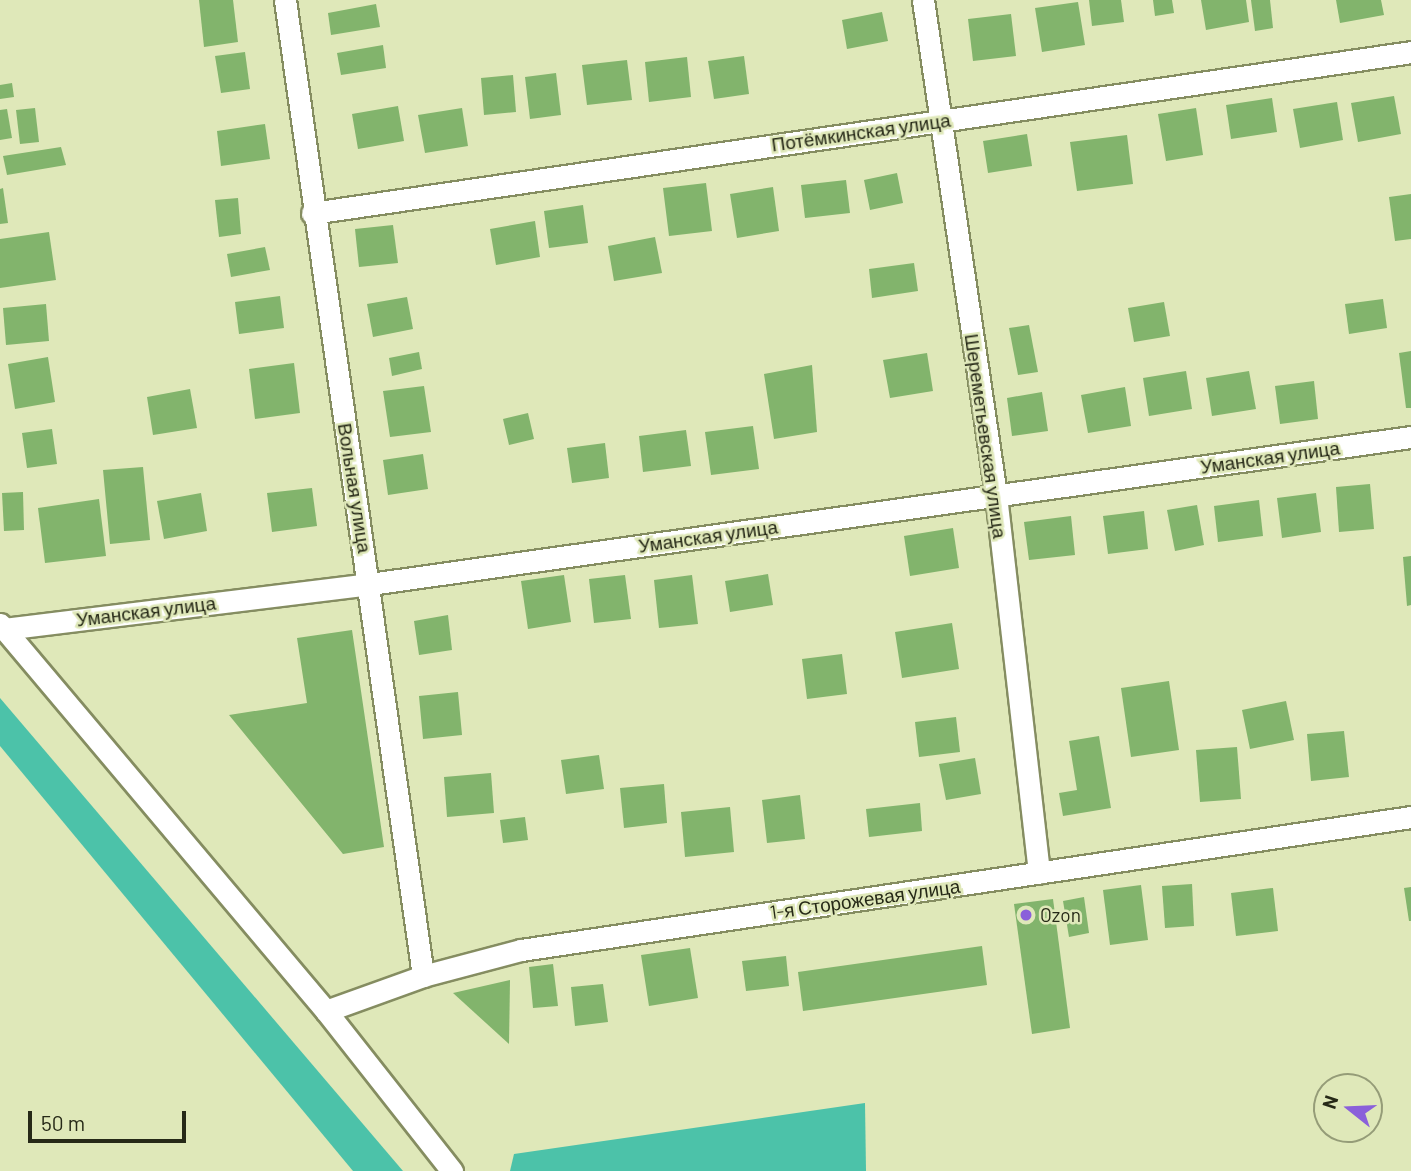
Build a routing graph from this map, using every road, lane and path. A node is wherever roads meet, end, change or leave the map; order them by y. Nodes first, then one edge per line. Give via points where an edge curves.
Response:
1 (285, 0) edge
2 (923, 0) edge
3 (1411, 52) edge
4 (939, 121) junction
5 (312, 213) junction
6 (1411, 437) edge
7 (996, 495) junction
8 (370, 584) junction
9 (2, 626) edge
10 (1411, 817) edge
11 (1039, 873) junction
12 (423, 976) junction
13 (327, 1011) junction
14 (452, 1171) edge

1 - 5 street, Вольная улица
2 - 4 street, Шереметьевская улица
3 - 4 street, Потёмкинская улица
4 - 5 street, Потёмкинская улица
4 - 7 street, Шереметьевская улица
5 - 8 street, Вольная улица
6 - 7 street, Уманская улица
7 - 8 street, Уманская улица
7 - 11 street, Шереметьевская улица
8 - 9 street, Уманская улица
8 - 12 street, Вольная улица
9 - 13 street
10 - 11 street, 1-я Сторожевая улица
11 - 12 street, 1-я Сторожевая улица via 521,950
12 - 13 street, 1-я Сторожевая улица
13 - 14 street

